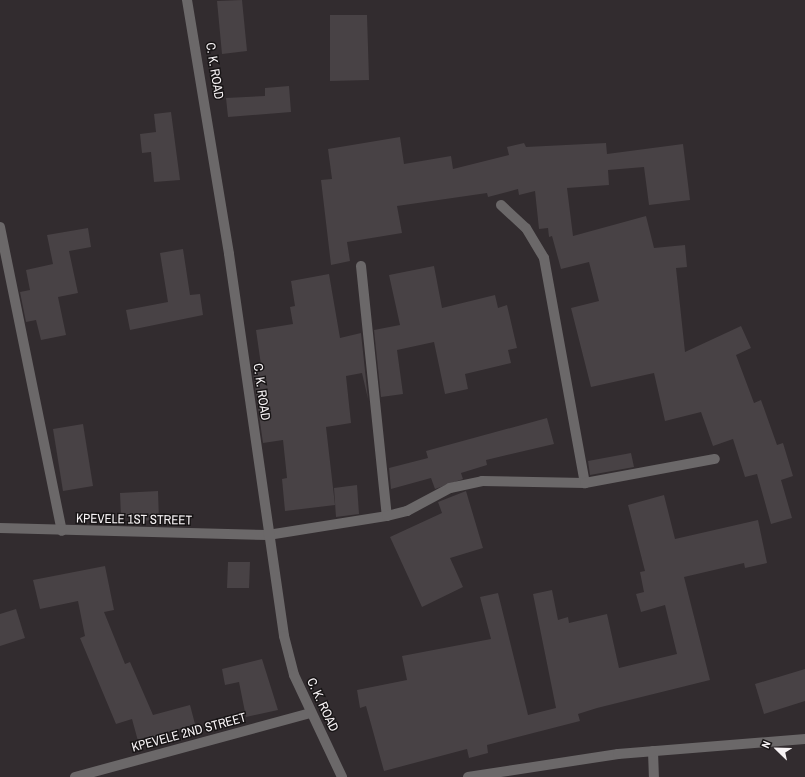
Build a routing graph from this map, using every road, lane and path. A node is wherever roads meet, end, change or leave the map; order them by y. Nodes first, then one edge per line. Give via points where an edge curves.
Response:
1 (187, 0) edge
2 (501, 205) dead end
3 (0, 227) edge
4 (361, 266) dead end
5 (716, 458) dead end
6 (586, 483) junction
7 (387, 516) junction
8 (0, 528) edge
9 (62, 531) junction
10 (268, 535) junction
11 (310, 713) junction
12 (805, 739) edge
13 (653, 751) junction
14 (75, 777) edge
15 (342, 777) edge
16 (468, 777) edge
17 (654, 777) edge

1 - 10 street, C. K. ROAD via 226,238
2 - 6 street via 526,228 544,258
3 - 9 street
4 - 7 street
5 - 6 street, KPEVELE 1ST STREET
6 - 7 street, KPEVELE 1ST STREET via 482,481 450,488 407,511
7 - 10 street, KPEVELE 1ST STREET
8 - 9 street, KPEVELE 1ST STREET
9 - 10 street, KPEVELE 1ST STREET
10 - 11 street, C. K. ROAD via 288,656
11 - 14 street, KPEVELE 2ND STREET
11 - 15 street, C. K. ROAD
12 - 13 street
13 - 16 street
13 - 17 street

